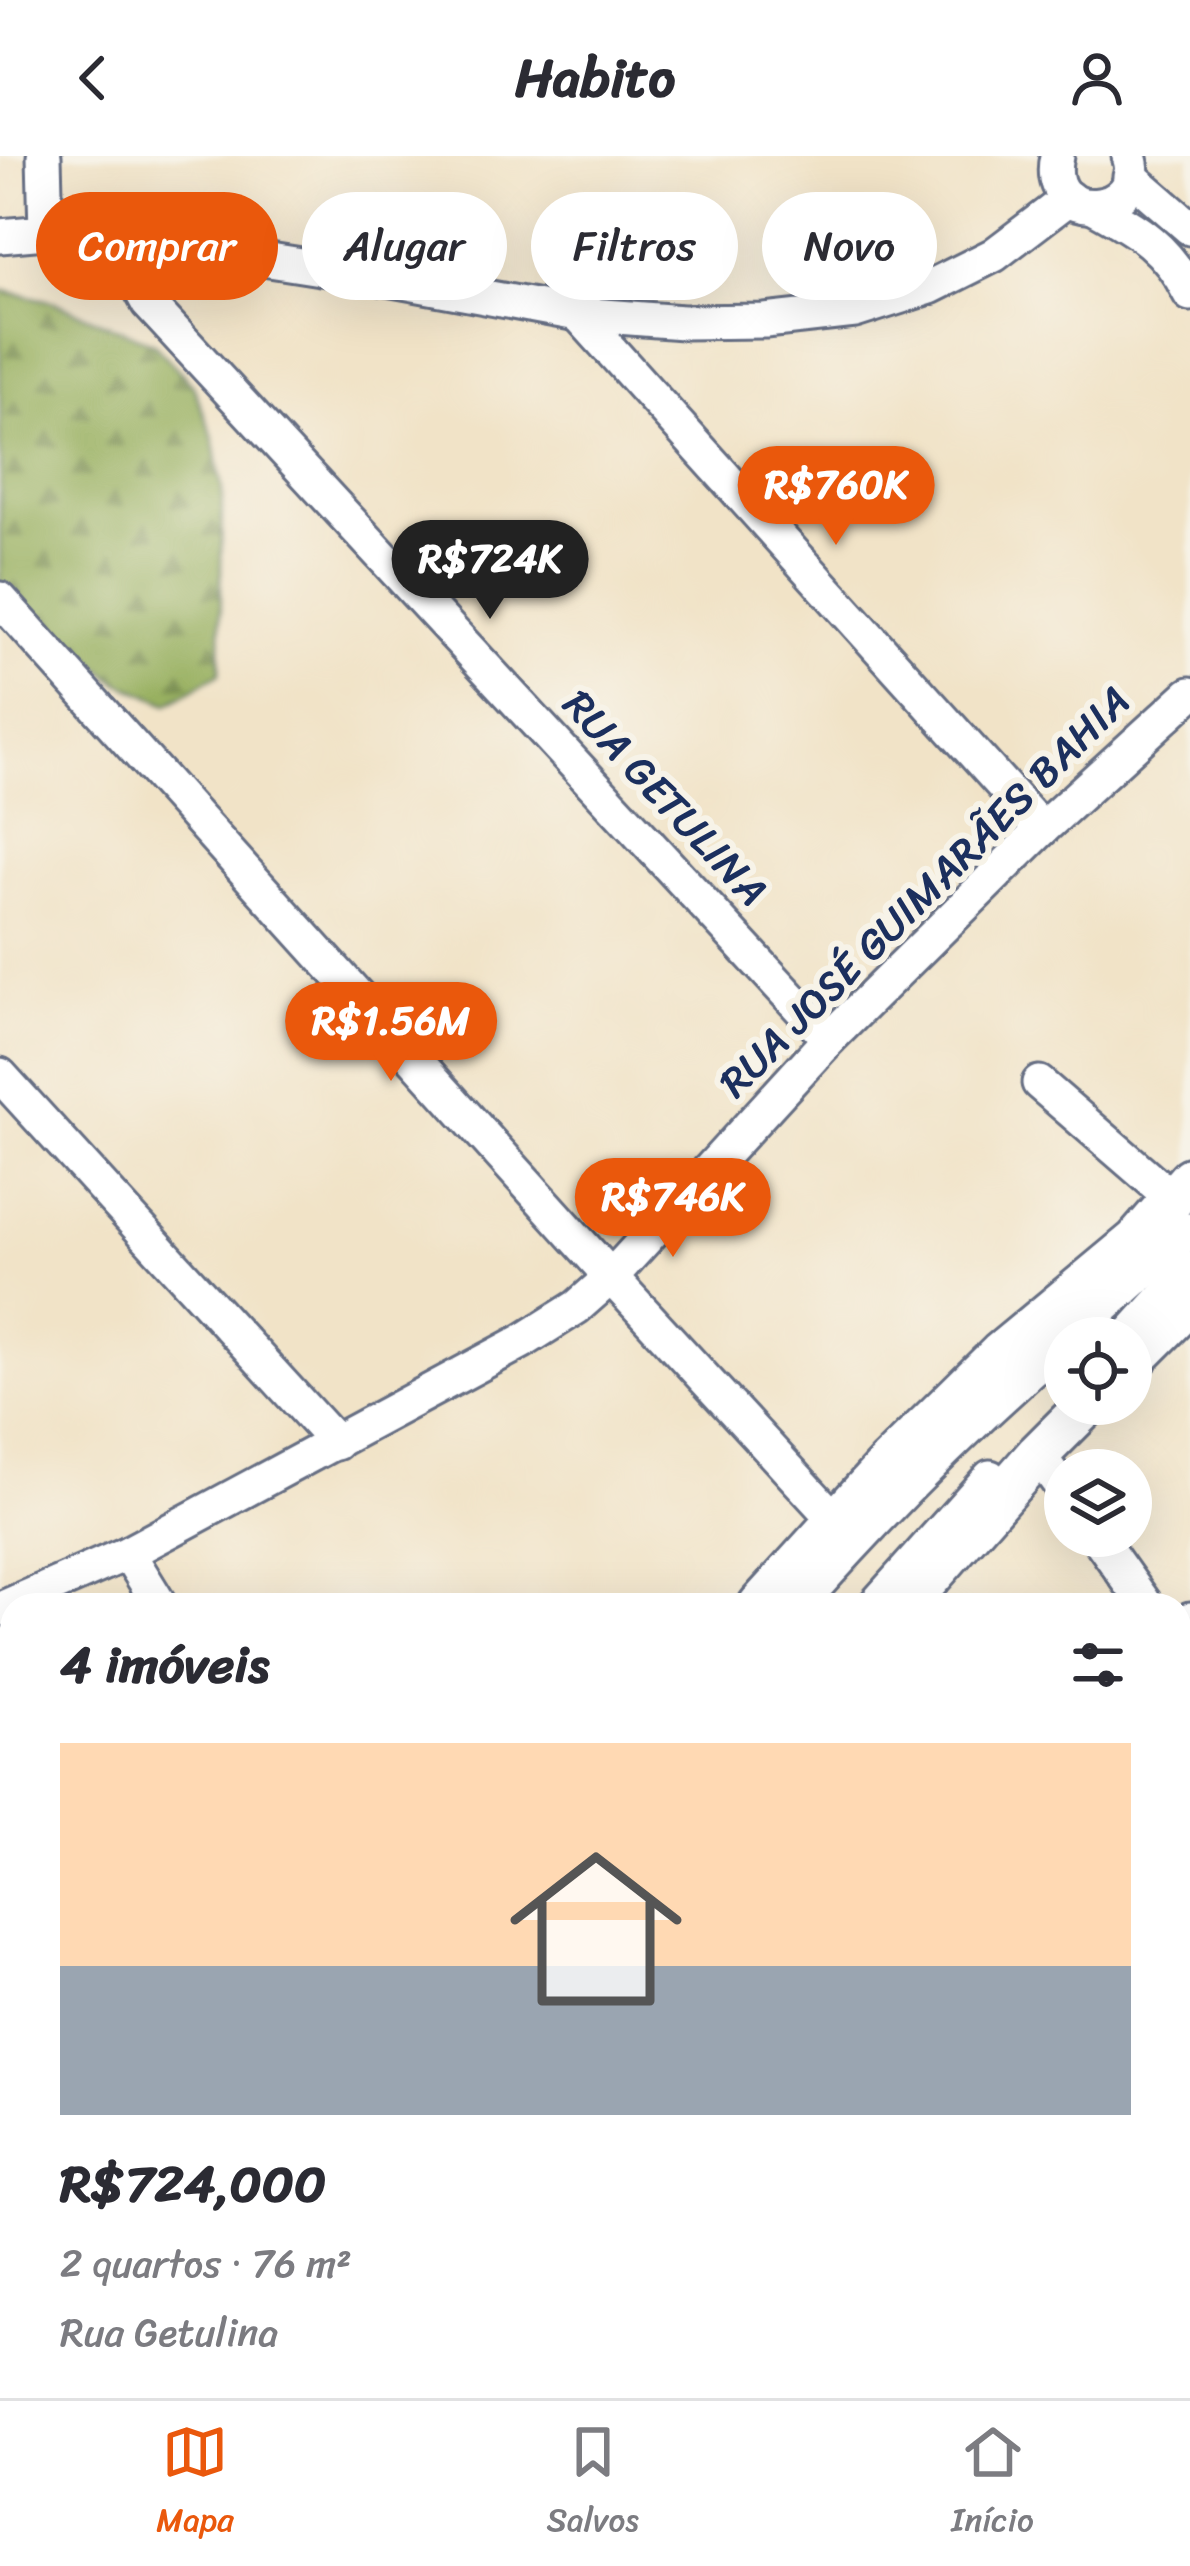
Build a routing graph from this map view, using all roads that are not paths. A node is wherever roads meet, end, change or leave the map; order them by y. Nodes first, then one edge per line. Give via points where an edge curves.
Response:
1 (44, 156) edge
2 (1057, 156) edge
3 (1130, 166) edge
4 (45, 192) edge
5 (1082, 203) junction
6 (1190, 228) edge
7 (36, 233) edge
8 (0, 236) edge
9 (278, 261) edge
10 (1190, 294) edge
11 (146, 300) edge
12 (578, 314) junction
13 (0, 598) edge
14 (1190, 694) edge
15 (1042, 829) junction
16 (829, 1039) junction
17 (0, 1075) edge
18 (1039, 1083) dead end
19 (1184, 1202) edge
20 (1190, 1268) edge
21 (611, 1277) junction
22 (1190, 1303) edge
23 (1086, 1317) edge
24 (1147, 1317) edge
25 (1152, 1341) edge
26 (1044, 1359) edge
27 (1044, 1420) edge
28 (1067, 1425) edge
29 (336, 1443) junction
30 (1038, 1454) junction
31 (1044, 1462) edge
32 (836, 1521) junction
33 (128, 1553) junction
34 (1112, 1557) edge
35 (37, 1593) edge
36 (153, 1593) edge
37 (771, 1593) edge
38 (810, 1593) edge
39 (886, 1593) edge
40 (916, 1593) edge
41 (1137, 1593) edge

1 - 4 street
2 - 5 street via 1060,190
3 - 5 street via 1128,186 1114,201
3 - 6 street
5 - 10 street via 1142,233
5 - 12 street via 930,287 855,311 683,322
7 - 8 street
9 - 12 street
11 - 16 street, RUA GETULINA
12 - 15 street
13 - 21 street
14 - 15 street, RUA JOSÉ GUIMARÃES BAHIA
15 - 16 street, RUA JOSÉ GUIMARÃES BAHIA
16 - 21 street, RUA JOSÉ GUIMARÃES BAHIA
17 - 29 street
18 - 19 street
19 - 23 street
19 - 32 main road via 1000,1354
20 - 24 street
21 - 29 street, RUA JOSÉ GUIMARÃES BAHIA via 523,1341
21 - 32 street
22 - 25 main road
26 - 38 street via 902,1492
27 - 39 street
28 - 30 main road
29 - 33 street, RUA JOSÉ GUIMARÃES BAHIA
30 - 31 street
30 - 40 main road
32 - 37 main road
33 - 35 street, RUA JOSÉ GUIMARÃES BAHIA
33 - 36 street
34 - 41 street

